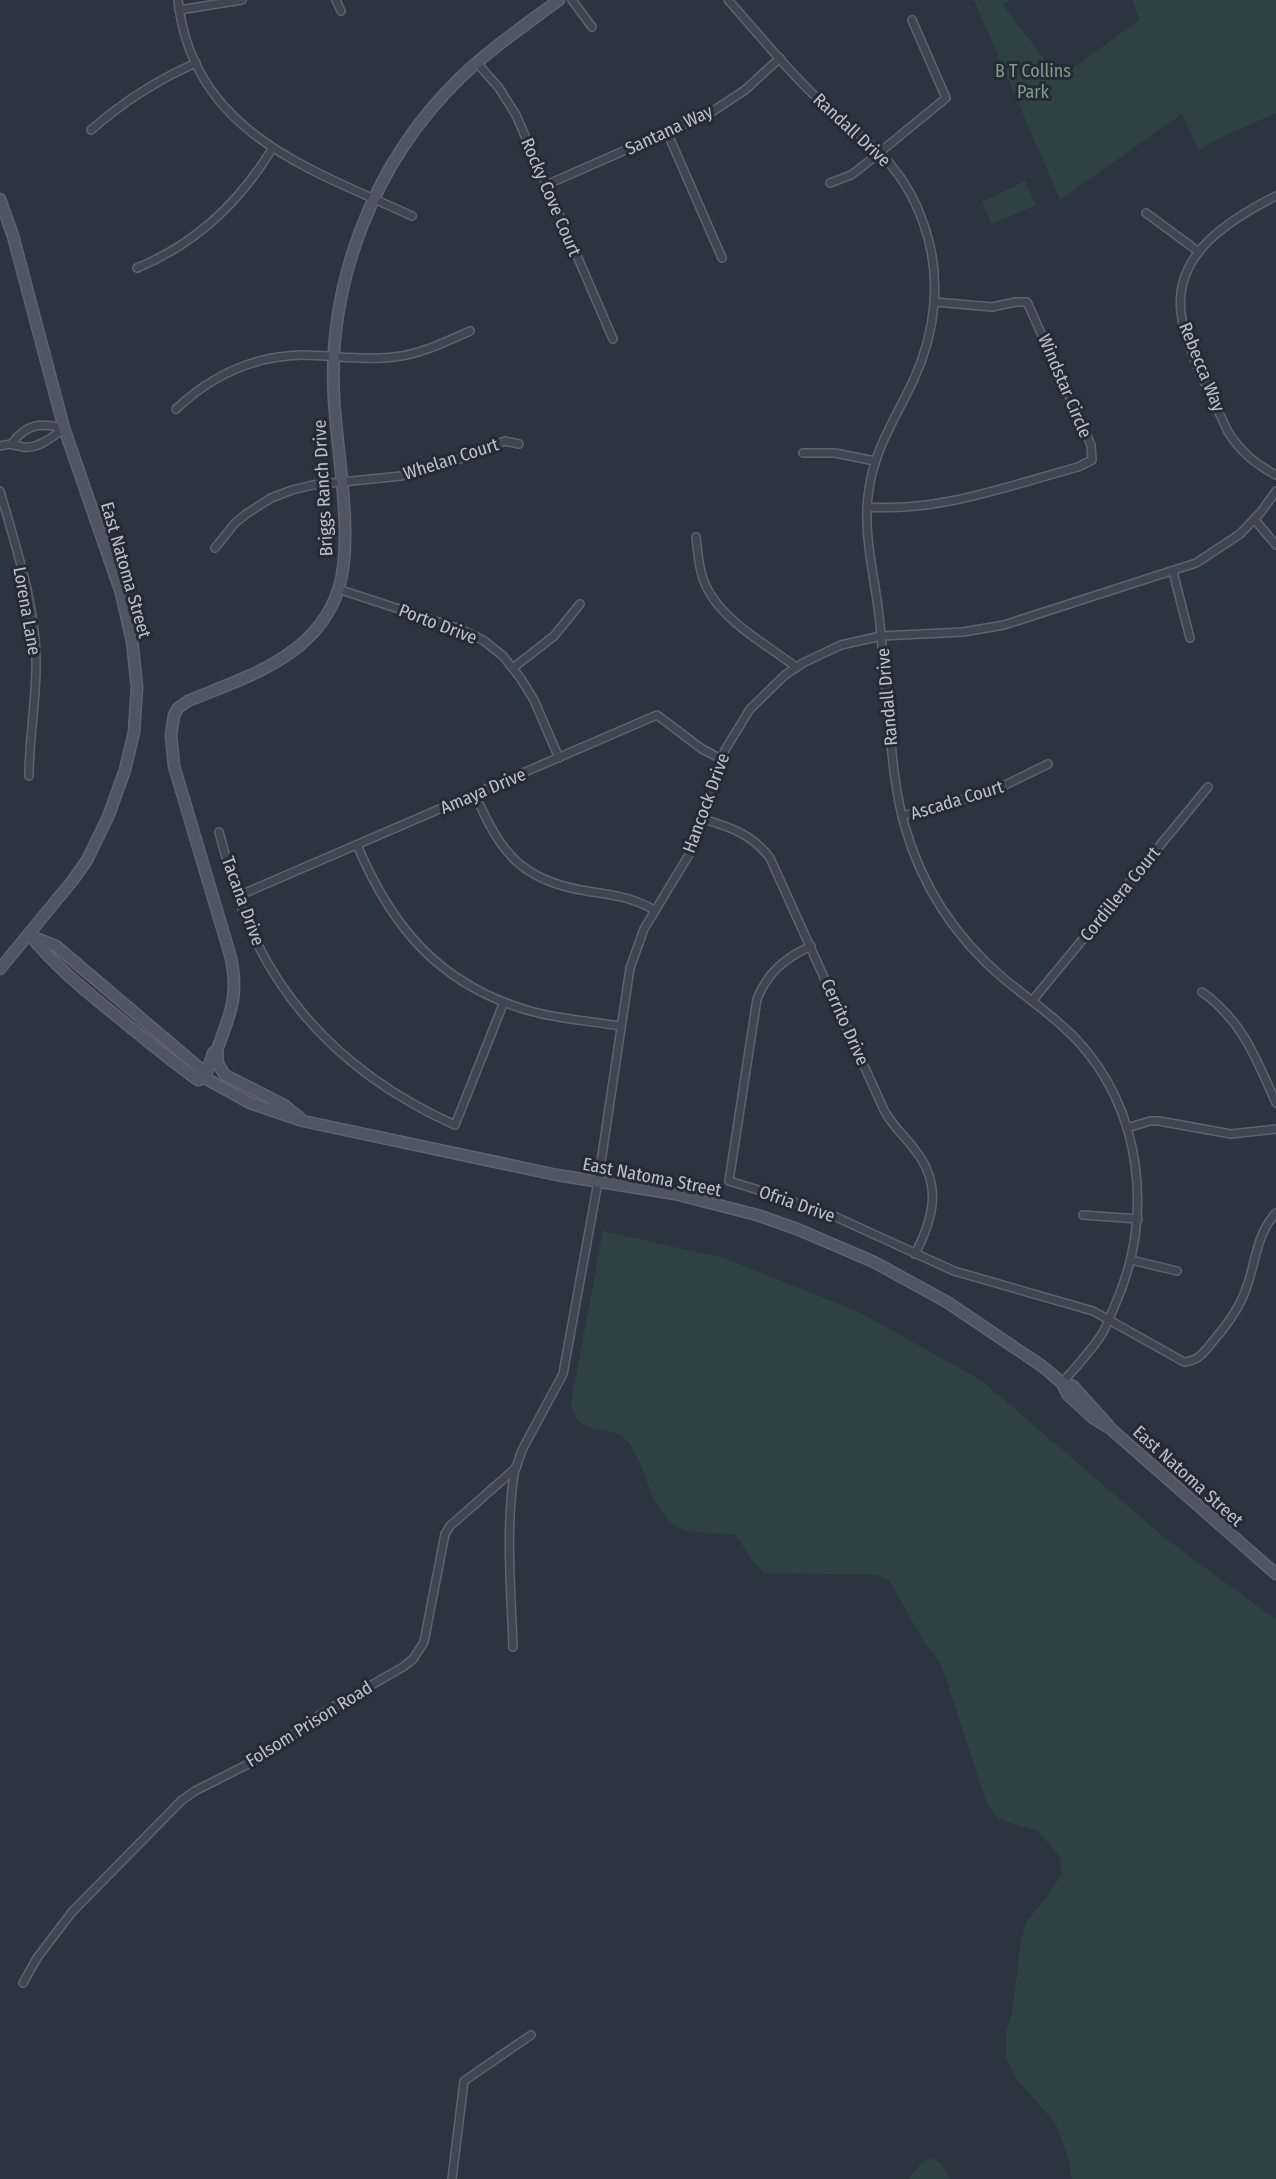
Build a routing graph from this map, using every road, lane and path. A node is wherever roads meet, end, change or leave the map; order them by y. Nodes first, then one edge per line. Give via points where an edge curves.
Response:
1 (178, 0) edge
2 (242, 0) edge
3 (336, 0) edge
4 (559, 0) edge
5 (572, 0) edge
6 (728, 0) edge
7 (179, 10) junction
8 (341, 11) dead end
9 (912, 20) dead end
10 (592, 27) dead end
11 (780, 58) junction
12 (196, 63) junction
13 (477, 63) junction
14 (92, 130) dead end
15 (667, 132) junction
16 (272, 149) junction
17 (880, 151) junction
18 (830, 183) dead end
19 (546, 185) junction
20 (1276, 196) edge
21 (0, 199) edge
22 (374, 199) junction
23 (1146, 213) dead end
24 (412, 216) dead end
25 (1199, 252) junction
26 (722, 258) dead end
27 (137, 268) dead end
28 (935, 302) junction
29 (470, 331) dead end
30 (613, 339) dead end
31 (334, 356) junction
32 (176, 409) dead end
33 (64, 428) junction
34 (12, 443) junction
35 (519, 444) dead end
36 (0, 446) edge
37 (803, 453) dead end
38 (875, 461) junction
39 (1276, 475) edge
40 (340, 483) junction
41 (0, 491) edge
42 (1276, 491) edge
43 (867, 507) junction
44 (1255, 520) junction
45 (696, 537) dead end
46 (1276, 545) edge
47 (215, 548) dead end
48 (1173, 572) junction
49 (338, 589) junction
50 (580, 604) dead end
51 (881, 636) junction
52 (1190, 638) dead end
53 (796, 667) junction
54 (513, 668) junction
55 (559, 758) junction
56 (721, 760) junction
57 (1048, 764) dead end
58 (29, 776) dead end
59 (1208, 787) dead end
60 (475, 794) junction
61 (902, 816) junction
62 (703, 819) junction
63 (219, 832) dead end
64 (357, 845) junction
65 (238, 896) junction
66 (654, 910) junction
67 (29, 934) junction
68 (811, 946) junction
69 (0, 969) edge
70 (1202, 992) dead end
71 (1032, 1001) junction
72 (504, 1002) junction
73 (620, 1026) junction
74 (217, 1050) junction
75 (205, 1078) junction
76 (1276, 1103) edge
77 (303, 1121) junction
78 (1127, 1128) junction
79 (1276, 1129) edge
80 (598, 1182) junction
81 (1276, 1213) edge
82 (1083, 1214) dead end
83 (1138, 1219) junction
84 (915, 1254) junction
85 (1131, 1260) junction
86 (1177, 1271) dead end
87 (1109, 1320) junction
88 (1062, 1383) junction
89 (516, 1468) junction
90 (1276, 1574) edge
91 (513, 1647) dead end
92 (23, 1983) dead end
93 (531, 2035) dead end
94 (452, 2179) edge

1 - 7 street
2 - 7 street
3 - 8 street
4 - 13 main road, Briggs Ranch Drive
5 - 10 street
6 - 11 street, Randall Drive
7 - 12 street
9 - 17 street via 946,98
11 - 15 street, Santana Way via 728,102
11 - 17 street, Randall Drive via 817,98
12 - 14 street via 146,88
12 - 16 street via 223,107
13 - 19 street, Rocky Cove Court via 508,101
13 - 22 main road, Briggs Ranch Drive via 415,129
15 - 19 street, Santana Way
15 - 26 street
16 - 22 street
16 - 27 street via 218,218 182,246
17 - 18 street via 851,175
17 - 28 street, Randall Drive via 908,188 925,226
19 - 30 street, Rocky Cove Court
20 - 25 street, Rebecca Way via 1226,224
21 - 33 main road, East Natoma Street
22 - 24 street
22 - 31 main road, Briggs Ranch Drive via 352,253
23 - 25 street
25 - 39 street, Rebecca Way via 1183,286 1184,330 1235,443 1252,461
28 - 38 street, Randall Drive via 929,340
28 - 43 street, Windstar Circle via 992,307 1027,302 1091,445 1092,460 953,502
29 - 31 street via 407,355 376,359
31 - 32 street via 283,356 252,363 201,387
31 - 40 main road, Briggs Ranch Drive
33 - 34 street via 49,440 24,447
33 - 34 street via 43,424 21,431
33 - 67 main road, East Natoma Street via 121,593 137,687 134,732 108,817 80,870
34 - 36 street
35 - 40 street, Whelan Court via 505,440 423,471
37 - 38 street via 835,453
38 - 43 street, Randall Drive
40 - 47 street, Whelan Court via 271,498 241,518
40 - 49 main road, Briggs Ranch Drive via 345,543
41 - 58 street, Lorena Lane via 34,631 36,681
42 - 44 street, Hancock Drive
43 - 51 street, Randall Drive
44 - 46 street
44 - 48 street, Hancock Drive via 1211,555
45 - 53 street via 703,578 715,601
48 - 51 street, Hancock Drive via 994,627
48 - 52 street
49 - 54 street, Porto Drive via 460,629 483,640
49 - 74 main road, Briggs Ranch Drive via 317,627 285,658 188,701 174,715 171,750 177,781 236,985
50 - 54 street via 554,636
51 - 53 street, Hancock Drive via 841,645
51 - 61 street, Randall Drive
53 - 56 street, Hancock Drive via 750,709
54 - 55 street, Porto Drive via 534,700
55 - 56 street, Amaya Drive via 657,715
55 - 60 street, Amaya Drive
56 - 62 street, Hancock Drive
57 - 61 street, Ascada Court via 991,792
59 - 71 street, Cordillera Court
60 - 64 street, Amaya Drive
60 - 66 street via 503,848 536,876 570,889 631,899
61 - 71 street, Randall Drive via 920,869 947,916 974,951
62 - 66 street, Hancock Drive via 690,853
62 - 68 street, Cerrito Drive via 738,830 765,851
63 - 65 street, Tacana Drive
64 - 65 street, Amaya Drive
64 - 72 street via 382,898 412,939 450,973
65 - 72 street, Tacana Drive via 265,959 311,1023 379,1084 455,1125
66 - 73 street, Hancock Drive via 630,968
67 - 69 main road
67 - 75 main road, East Natoma Street via 97,1001 182,1069 198,1080
68 - 84 street, Cerrito Drive via 888,1118 928,1172 931,1215
68 - 84 street, Ofria Drive via 780,964 757,999 729,1181 810,1207
70 - 76 street via 1225,1010 1243,1033
71 - 78 street, Randall Drive via 1057,1020 1091,1058
72 - 73 street via 548,1015
73 - 80 street, Hancock Drive
74 - 75 main road, Briggs Ranch Drive
74 - 77 main road via 225,1075 284,1105
75 - 77 main road, East Natoma Street via 250,1103
77 - 80 main road, East Natoma Street
78 - 79 street via 1150,1121 1231,1134
78 - 83 street, Randall Drive via 1136,1169
80 - 88 main road, East Natoma Street via 716,1204 836,1244 947,1302
80 - 89 street, Folsom Prison Road via 563,1374
81 - 87 street, Ofria Drive via 1259,1240 1238,1307 1197,1359 1177,1360
82 - 83 street
83 - 85 street, Randall Drive
84 - 87 street, Ofria Drive via 954,1271 1074,1304
85 - 86 street
85 - 87 street, Randall Drive
87 - 88 street, Randall Drive
88 - 90 main road, East Natoma Street via 1093,1418
89 - 91 street, Folsom Prison Road via 509,1533
89 - 92 street, Folsom Prison Road via 445,1534 424,1642 413,1659 321,1714 280,1746 182,1800 72,1912
93 - 94 street via 464,2081

